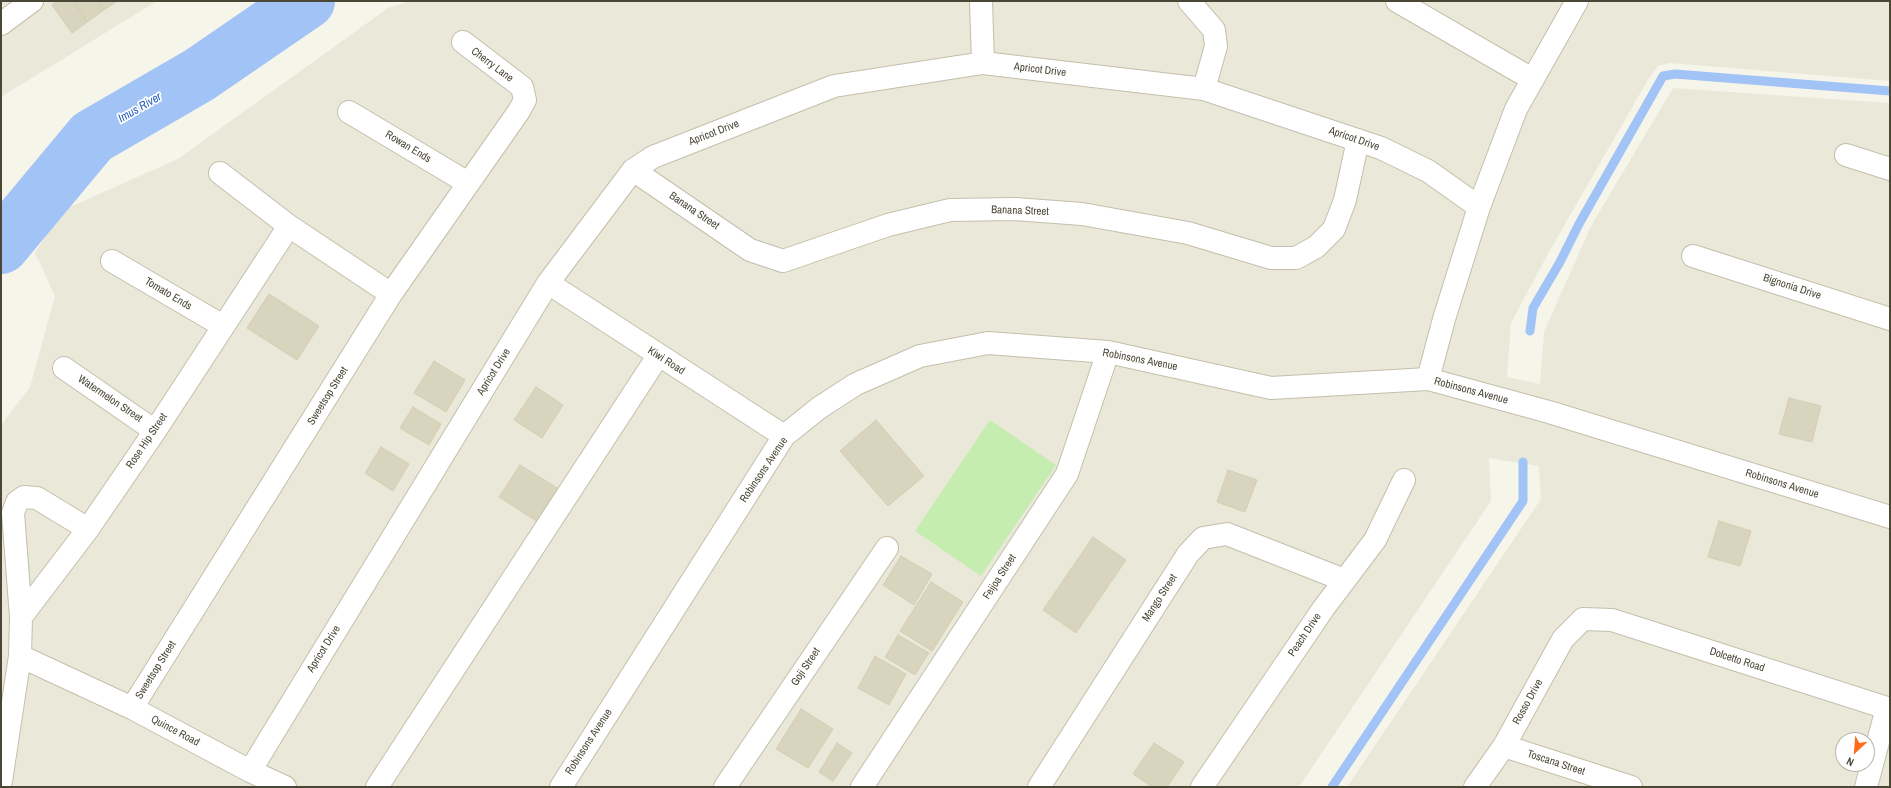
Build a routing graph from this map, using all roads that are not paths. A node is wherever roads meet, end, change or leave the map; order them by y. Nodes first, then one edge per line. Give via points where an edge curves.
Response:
1 (32, 1) edge
2 (981, 1) edge
3 (1189, 1) edge
4 (1397, 1) edge
5 (1577, 1) edge
6 (1, 24) edge
7 (463, 42) dead end
8 (982, 63) junction
9 (1532, 79) junction
10 (522, 87) joint
11 (1204, 88) junction
12 (349, 112) dead end
13 (1358, 140) junction
14 (1846, 155) dead end
15 (1890, 169) edge
16 (632, 170) junction
17 (220, 173) dead end
18 (468, 183) junction
19 (1479, 207) junction
20 (289, 226) junction
21 (1693, 256) dead end
22 (112, 261) dead end
23 (548, 283) junction
24 (391, 294) junction
25 (1890, 319) edge
26 (223, 326) junction
27 (1108, 352) junction
28 (658, 356) junction
29 (64, 368) dead end
30 (1428, 380) junction
31 (155, 431) junction
32 (784, 436) junction
33 (1404, 480) dead end
34 (1890, 517) edge
35 (88, 528) junction
36 (887, 548) dead end
37 (1344, 580) junction
38 (21, 617) junction
39 (1583, 619) joint
40 (20, 656) junction
41 (132, 708) junction
42 (1889, 708) edge
43 (1504, 746) junction
44 (250, 771) junction
45 (1, 780) edge
46 (285, 787) edge
47 (378, 787) edge
48 (560, 787) edge
49 (725, 787) edge
50 (862, 787) edge
51 (1039, 787) edge
52 (1202, 787) edge
53 (1475, 787) edge
54 (1631, 787) edge
55 (1866, 787) edge

1 - 6 street
2 - 8 street
3 - 11 street via 1214,30 1216,46
4 - 9 street
5 - 9 street
7 - 10 street, Cherry Lane
8 - 11 street, Apricot Drive
8 - 16 street, Apricot Drive via 834,86 653,157
9 - 19 street via 1516,109
10 - 18 street, Sweetsop Street via 525,100 520,111
11 - 13 street, Apricot Drive
12 - 18 street, Rowan Ends
13 - 16 street, Banana Street via 1346,200 1334,229 1316,247 1296,258 1271,258 1188,233 1097,217 1016,209 950,210 888,225 783,261 750,250
13 - 19 street, Apricot Drive via 1428,170
14 - 15 street
16 - 23 street, Apricot Drive
17 - 20 street
18 - 24 street, Sweetsop Street
19 - 30 street
20 - 24 street
20 - 26 street, Rose Hip Street
21 - 25 street, Bignonia Drive
22 - 26 street, Tomato Ends
23 - 28 street, Kiwi Road
23 - 44 street, Apricot Drive
24 - 41 street, Sweetsop Street
26 - 31 street, Rose Hip Street
27 - 30 street, Robinsons Avenue via 1271,388
27 - 32 street, Robinsons Avenue via 988,343 920,356 856,384 819,408
27 - 50 street, Feijoa Street via 1067,474
28 - 32 street, Kiwi Road
28 - 47 street
29 - 31 street, Watermelon Street
30 - 34 street, Robinsons Avenue via 1549,412
31 - 35 street, Rose Hip Street
32 - 48 street, Robinsons Avenue
33 - 37 street, Peach Drive via 1375,540
35 - 38 street, Rose Hip Street
35 - 38 street via 37,498 24,497 17,502 13,513 13,532
36 - 49 street, Goji Street
37 - 51 street, Mango Street via 1227,534 1204,538 1188,554
37 - 52 street, Peach Drive
38 - 40 street
39 - 42 street, Dolcetto Road via 1612,620
39 - 43 street, Rosso Drive via 1563,639
40 - 41 street, Quince Road
40 - 45 street
41 - 44 street, Quince Road
42 - 55 street
43 - 53 street, Rosso Drive
43 - 54 street, Toscana Street
44 - 46 street, Quince Road

